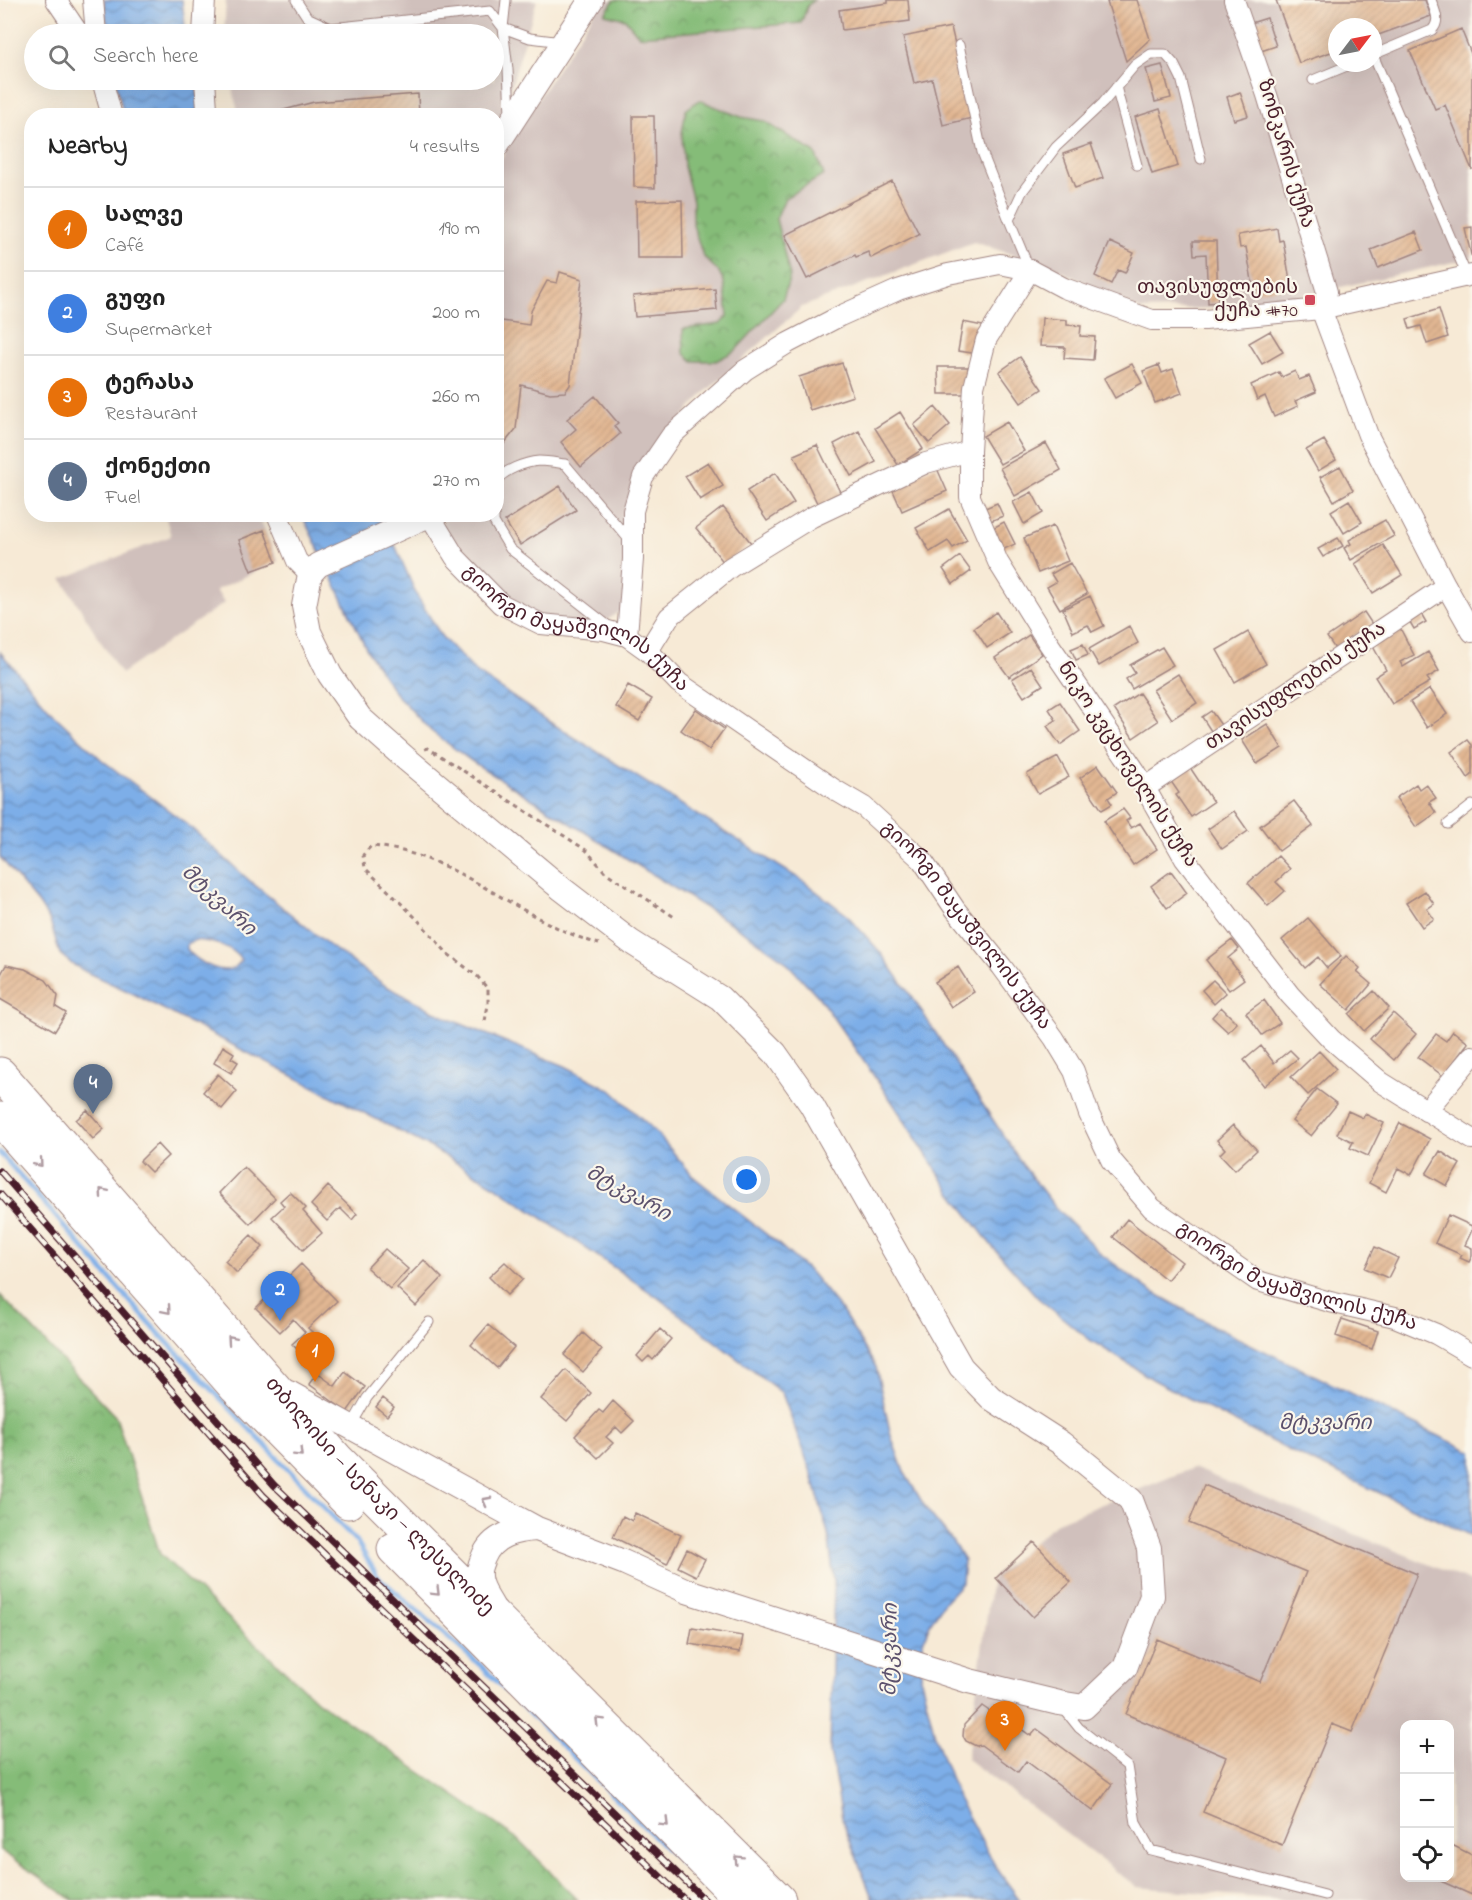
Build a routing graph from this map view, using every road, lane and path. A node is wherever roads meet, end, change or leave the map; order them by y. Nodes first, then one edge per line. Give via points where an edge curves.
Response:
1 (56, 0) edge
2 (93, 0) edge
3 (204, 0) edge
4 (296, 0) edge
5 (506, 0) edge
6 (591, 0) edge
7 (1234, 0) edge
8 (1431, 0) edge
9 (72, 24) edge
10 (95, 24) edge
11 (203, 24) edge
12 (322, 24) edge
13 (368, 24) edge
14 (500, 24) edge
15 (503, 24) edge
16 (504, 28) edge
17 (504, 36) edge
18 (564, 42) junction
19 (959, 45) dead end
20 (1382, 51) edge
21 (1332, 72) edge
22 (1380, 72) edge
23 (1313, 80) dead end
24 (1116, 87) junction
25 (105, 90) edge
26 (206, 90) edge
27 (110, 108) edge
28 (207, 108) edge
29 (511, 122) junction
30 (504, 133) edge
31 (1202, 159) dead end
32 (1137, 165) dead end
33 (1009, 220) junction
34 (1030, 270) junction
35 (1470, 276) edge
36 (1321, 309) junction
37 (970, 451) junction
38 (504, 474) edge
39 (280, 522) edge
40 (415, 522) edge
41 (435, 522) edge
42 (494, 522) edge
43 (633, 544) junction
44 (314, 570) junction
45 (1446, 586) junction
46 (1472, 632) edge
47 (622, 634) junction
48 (648, 651) junction
49 (404, 757) junction
50 (1146, 787) junction
51 (1472, 805) edge
52 (1448, 824) dead end
53 (676, 918) dead end
54 (631, 942) junction
55 (485, 1021) dead end
56 (1472, 1056) edge
57 (0, 1074) edge
58 (1426, 1111) junction
59 (0, 1119) edge
60 (1472, 1139) edge
61 (429, 1322) dead end
62 (1472, 1355) edge
63 (264, 1378) junction
64 (350, 1428) junction
65 (537, 1529) junction
66 (500, 1622) junction
67 (1059, 1703) junction
68 (1325, 1895) dead end
69 (742, 1900) edge
70 (779, 1900) edge

1 - 9 street
2 - 10 street
3 - 11 street
4 - 12 lane via 307,17
5 - 15 lane
6 - 18 street
7 - 36 street, ზონკარის ქუჩა via 1327,292
8 - 20 lane via 1436,26
13 - 14 lane via 490,11
16 - 18 lane via 530,38
17 - 29 lane
18 - 29 street
19 - 33 lane via 982,152
21 - 23 lane
22 - 35 lane
24 - 31 lane via 1152,54 1165,54 1181,78
24 - 32 lane
24 - 33 lane via 1056,147 1022,192
25 - 27 street
26 - 28 street
29 - 30 street
33 - 34 lane
34 - 36 street via 1064,288 1152,320 1205,320
34 - 37 street, ნიკო კვცხოველის ქუჩა via 987,340 974,387
34 - 43 street via 1000,264 948,274 898,290 788,343 745,370 671,436 643,477 633,511
35 - 36 street
36 - 45 street via 1368,435
37 - 48 street via 926,463 812,517 731,567 669,617
37 - 50 street, ნიკო კვცხოველის ქუჩა via 970,497 998,562
38 - 43 lane via 538,461 565,464
39 - 44 street via 297,561
40 - 44 street, გიორგი მაყაშვილის ქუჩა
41 - 47 street, გიორგი მაყაშვილის ქუჩა via 455,557 501,604 541,624
42 - 47 lane via 510,549
43 - 47 street
44 - 49 street via 304,606 309,632 330,675 360,718
45 - 46 street
45 - 50 street, თავისუფლების ქუჩა
47 - 48 street, გიორგი მაყაშვილის ქუჩა
48 - 62 street, გიორგი მაყაშვილის ქუჩა via 679,683 864,807 922,860 1054,1038 1074,1071 1111,1160 1152,1208 1258,1281 1395,1317
49 - 53 path via 428,748 586,850 605,872
49 - 54 street
50 - 58 street, ნიკო კვცხოველის ქუჩა via 1185,859 1290,995 1331,1039 1381,1082
51 - 52 lane
54 - 55 path via 609,947 580,939 440,864 371,846 363,855 365,868 448,954 488,989
54 - 67 street via 720,998 775,1053 811,1104 961,1367 991,1398 1061,1443 1131,1500 1149,1548 1152,1596 1125,1668 1084,1707
56 - 58 street
63 -> 57 highway, თბილისი — სენაკი — ლესელიძე
58 - 60 street, ნიკო კვცხოველის ქუჩა
59 -> 69 highway, თბილისი — სენაკი — ლესელიძე via 236,1388
61 - 64 lane via 367,1398
63 - 64 street
63 - 66 highway, თბილისი — სენაკი — ლესელიძე via 346,1468
65 -> 64 street
65 - 66 street via 509,1533 486,1551 479,1576
65 - 67 street via 687,1591 969,1681
70 -> 66 highway, თბილისი — სენაკი — ლესელიძე
67 - 68 lane via 1079,1728 1126,1766 1136,1823 1151,1850

